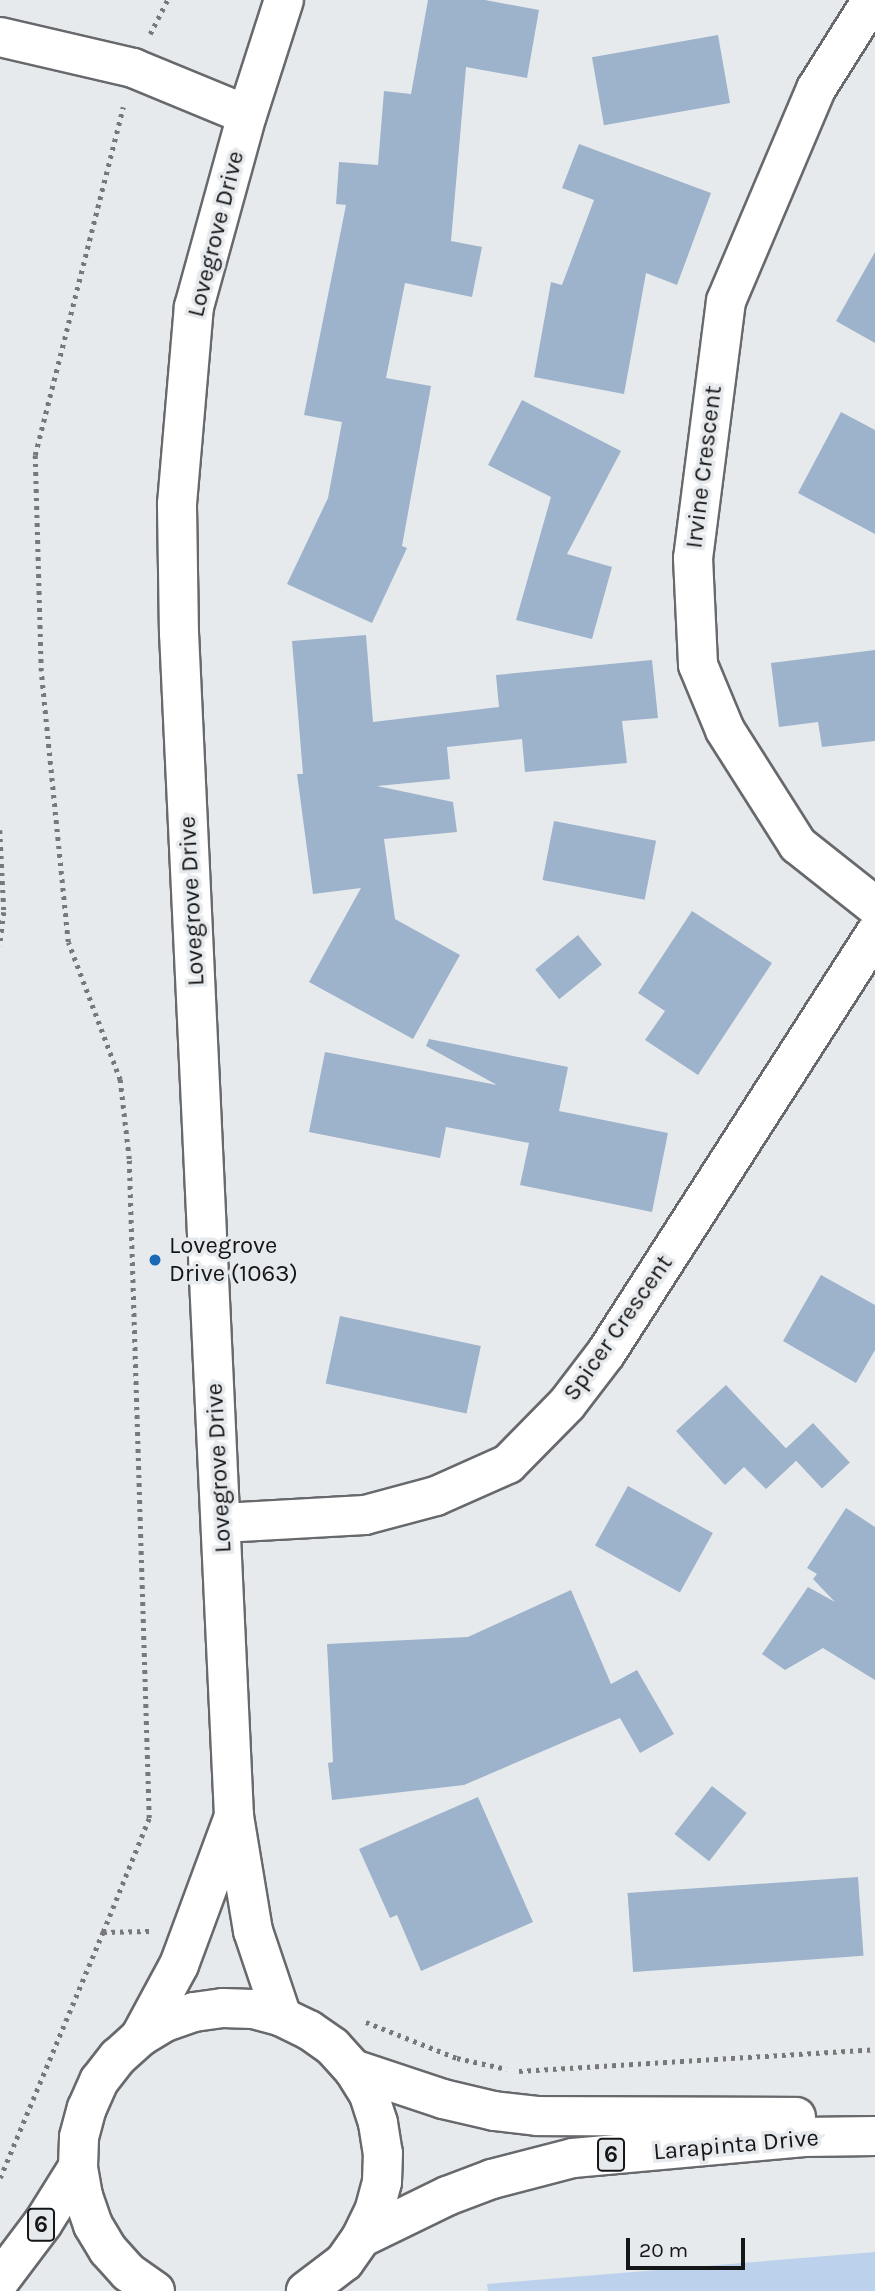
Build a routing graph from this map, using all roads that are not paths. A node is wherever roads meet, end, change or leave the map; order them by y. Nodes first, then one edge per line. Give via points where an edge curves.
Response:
1 (285, 0) edge
2 (872, 0) edge
3 (0, 37) edge
4 (247, 115) junction
5 (875, 906) edge
6 (875, 934) edge
7 (222, 1523) junction
8 (234, 1816) junction
9 (282, 2017) junction
10 (139, 2037) junction
11 (353, 2069) junction
12 (875, 2119) edge
13 (875, 2136) edge
14 (78, 2167) junction
15 (361, 2238) junction
16 (0, 2280) edge
17 (155, 2291) edge
18 (306, 2291) edge

1 - 4 street, Lovegrove Drive
2 - 5 street, Irvine Crescent via 816,89 726,301 693,558 698,665 725,730 797,845
3 - 4 street via 133,68
4 - 7 street, Lovegrove Drive via 194,307 177,504 179,634
6 - 7 street, Spicer Crescent via 606,1353 567,1404 508,1464 436,1496 365,1515
7 - 8 street, Lovegrove Drive
8 - 9 street, Lovegrove Drive via 253,1931
8 - 10 street, Lovegrove Drive via 179,1965
9 - 10 street, 6 via 223,2008 184,2015
9 - 11 street, 6 via 333,2047
10 - 14 street, 6 via 99,2081 79,2137
11 - 12 street, Larapinta Drive / 6 via 443,2099 537,2116
11 - 15 street, 6 via 369,2095 383,2153 382,2182
13 - 15 street, Larapinta Drive / 6 via 804,2137 548,2163 447,2196
14 - 16 street, 6
14 - 17 street, 6 via 93,2225 108,2250
15 - 18 street, 6 via 344,2262

